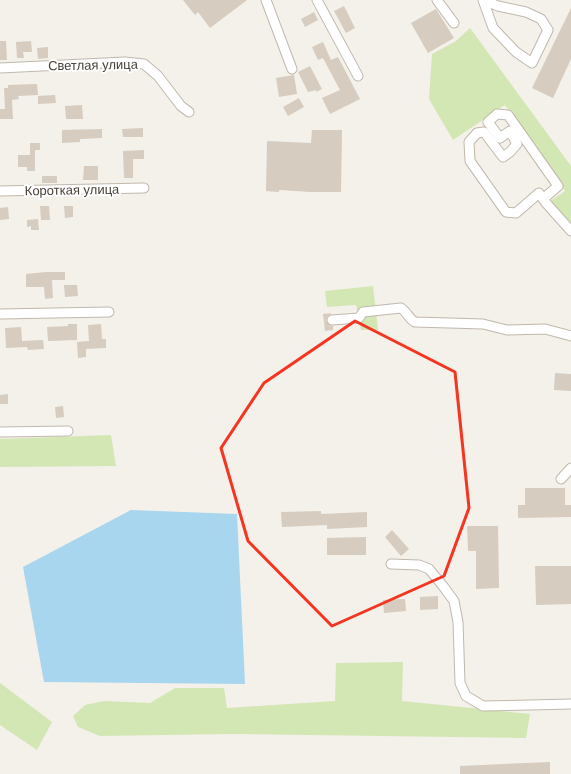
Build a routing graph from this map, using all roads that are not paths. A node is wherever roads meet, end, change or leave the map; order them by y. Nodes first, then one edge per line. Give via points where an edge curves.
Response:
1 (266, 0) edge
2 (317, 0) edge
3 (437, 0) edge
4 (483, 0) edge
5 (454, 23) dead end
6 (0, 68) edge
7 (292, 69) dead end
8 (358, 76) dead end
9 (189, 112) dead end
10 (144, 188) dead end
11 (0, 191) edge
12 (543, 199) junction
13 (571, 231) edge
14 (109, 312) dead end
15 (0, 314) edge
16 (332, 320) dead end
17 (571, 336) edge
18 (68, 431) dead end
19 (0, 432) edge
20 (571, 468) edge
21 (562, 479) dead end
22 (391, 564) dead end
23 (571, 704) edge

1 - 7 street
2 - 8 street
3 - 5 street
4 - 4 street via 493,28 516,52 532,63 548,30 541,19
6 - 9 street, Светлая улица via 125,62 144,64 158,76 181,106
10 - 11 street, Короткая улица
12 - 12 street via 558,186 508,115 496,114 488,122 500,138 510,131 517,144 503,157 484,132 477,133 469,142 470,161 506,212 516,213 539,193
12 - 13 street
14 - 15 street
16 - 17 street via 358,318 363,312 402,308 411,320 416,322 483,324 507,330 545,329
18 - 19 street
20 - 21 street
22 - 23 street via 419,565 429,569 454,601 458,622 460,683 466,696 483,706

